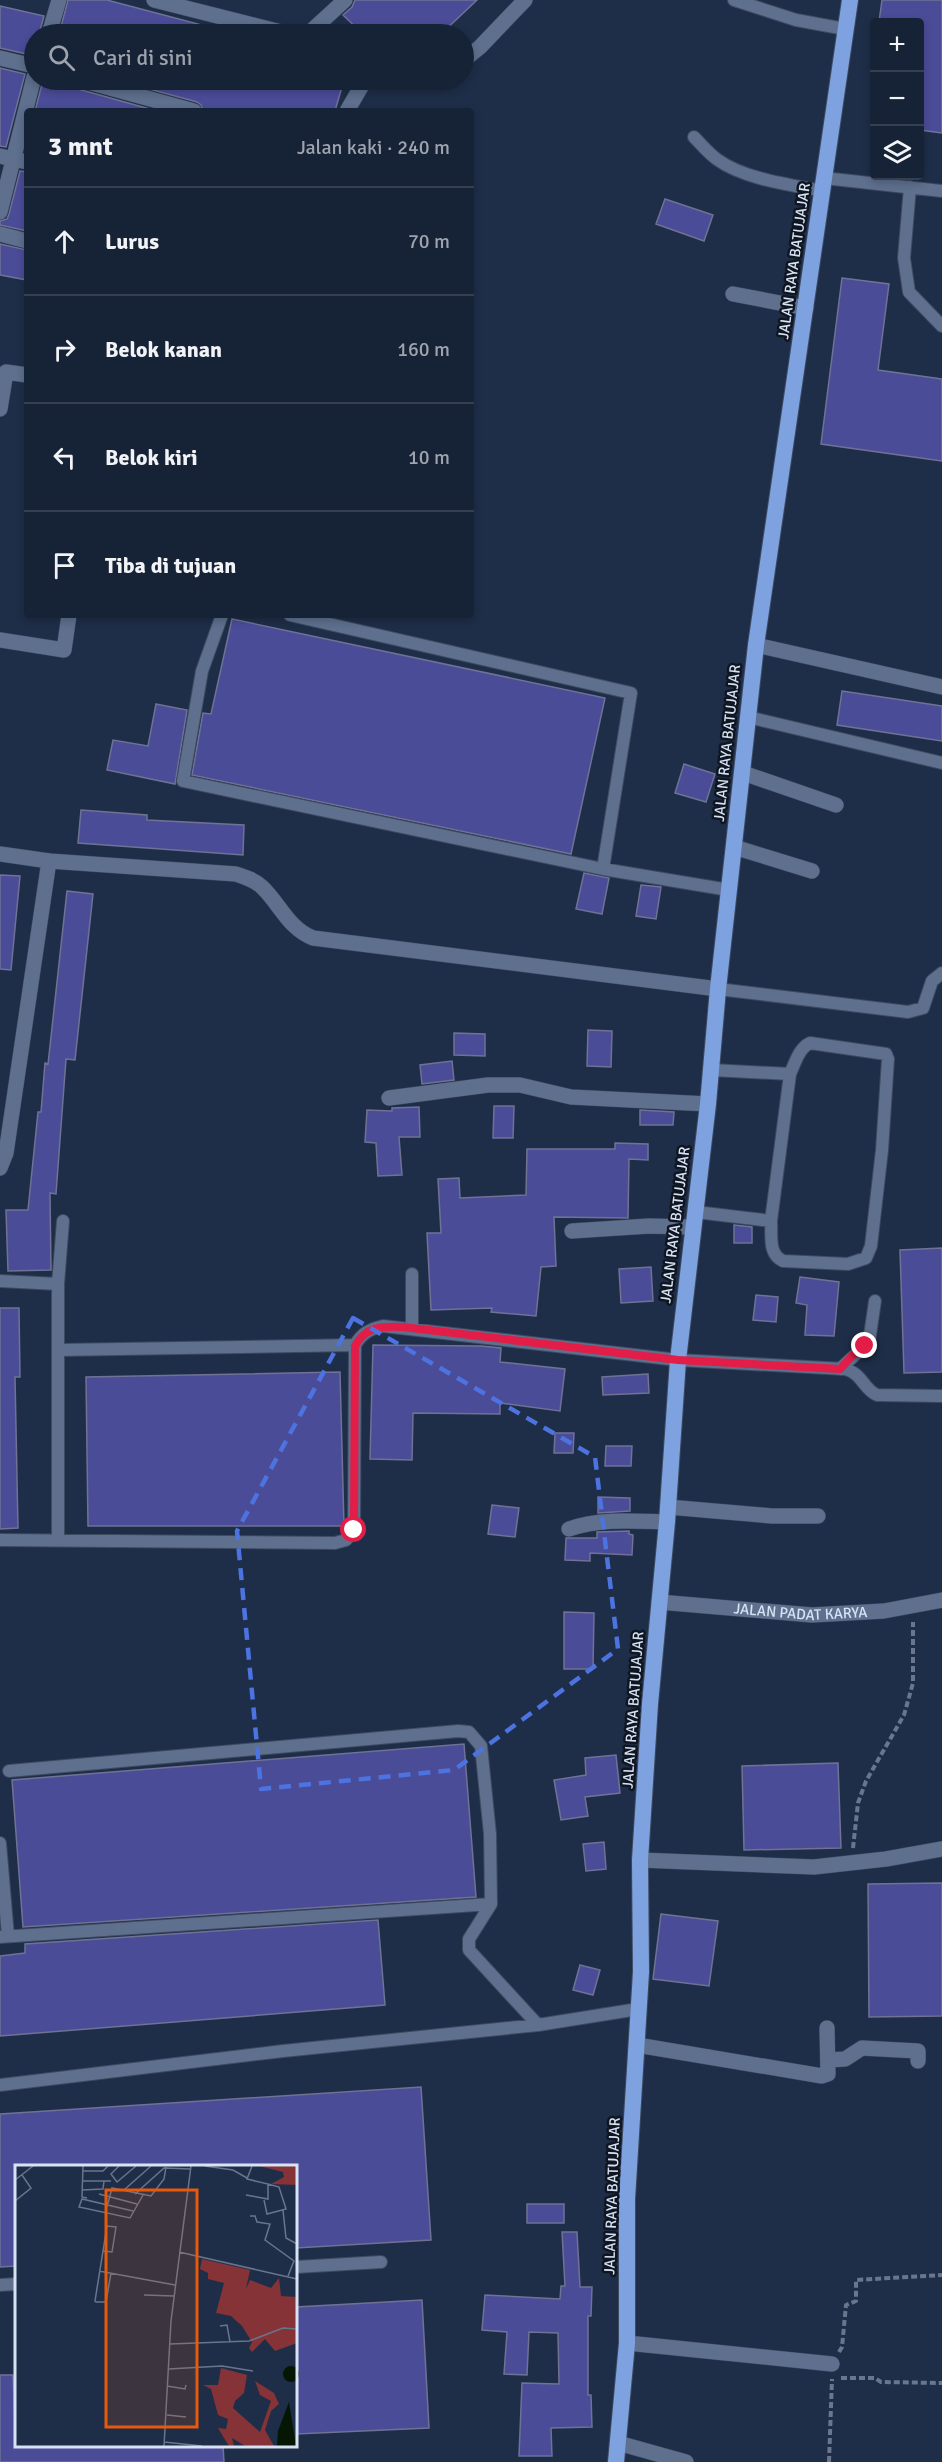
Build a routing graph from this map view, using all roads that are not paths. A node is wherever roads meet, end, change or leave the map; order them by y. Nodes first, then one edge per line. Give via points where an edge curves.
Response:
1 (59, 0) edge
2 (154, 0) edge
3 (345, 0) edge
4 (525, 0) edge
5 (734, 0) edge
6 (850, 0) edge
7 (184, 3) edge
8 (52, 24) edge
9 (255, 24) edge
10 (319, 24) edge
11 (846, 28) junction
12 (474, 52) edge
13 (0, 58) edge
14 (24, 64) edge
15 (31, 90) edge
16 (117, 90) edge
17 (359, 90) edge
18 (26, 108) edge
19 (183, 108) edge
20 (349, 108) edge
21 (24, 118) edge
22 (694, 137) dead end
23 (14, 159) edge
24 (824, 184) junction
25 (910, 188) junction
26 (942, 191) edge
27 (0, 212) edge
28 (0, 234) edge
29 (24, 240) edge
30 (733, 294) dead end
31 (806, 308) junction
32 (942, 327) edge
33 (24, 375) edge
34 (0, 409) edge
35 (69, 618) edge
36 (221, 618) edge
37 (303, 618) edge
38 (0, 640) edge
39 (756, 645) junction
40 (942, 687) edge
41 (748, 717) junction
42 (942, 763) edge
43 (743, 773) junction
44 (836, 805) dead end
45 (734, 847) junction
46 (0, 854) edge
47 (49, 861) junction
48 (603, 869) junction
49 (812, 871) dead end
50 (729, 890) junction
51 (942, 973) edge
52 (718, 989) junction
53 (712, 1070) junction
54 (790, 1074) junction
55 (389, 1098) dead end
56 (708, 1104) junction
57 (0, 1168) edge
58 (694, 1219) junction
59 (63, 1221) dead end
60 (771, 1221) junction
61 (572, 1231) dead end
62 (412, 1274) dead end
63 (0, 1281) edge
64 (58, 1284) junction
65 (875, 1301) dead end
66 (412, 1328) junction
67 (355, 1346) junction
68 (59, 1350) junction
69 (678, 1360) junction
70 (840, 1369) junction
71 (942, 1396) edge
72 (667, 1514) junction
73 (818, 1516) dead end
74 (569, 1529) dead end
75 (0, 1540) edge
76 (58, 1540) junction
77 (942, 1600) edge
78 (659, 1602) junction
79 (9, 1771) dead end
80 (0, 1843) edge
81 (942, 1849) edge
82 (640, 1860) junction
83 (492, 1904) junction
84 (4, 1936) edge
85 (638, 2008) junction
86 (538, 2025) junction
87 (827, 2028) dead end
88 (637, 2045) junction
89 (828, 2060) junction
90 (918, 2061) dead end
91 (0, 2085) edge
92 (381, 2262) dead end
93 (297, 2267) edge
94 (15, 2284) edge
95 (0, 2285) edge
96 (627, 2343) junction
97 (832, 2371) road end
98 (618, 2442) junction
99 (616, 2462) edge
100 (686, 2462) edge

1 - 8 street
2 - 7 street
3 - 10 street
4 - 12 street
5 - 11 lane via 796,20
6 - 11 highway, JALAN RAYA BATUJAJAR
7 - 9 street
11 - 24 highway, JALAN RAYA BATUJAJAR
13 - 14 street
15 - 18 street
16 - 19 street
17 - 20 street
21 - 23 street
22 - 24 lane via 718,160 739,171 788,184
23 - 27 street
24 - 25 lane
24 - 31 highway, JALAN RAYA BATUJAJAR
25 - 26 lane
25 - 32 lane via 904,258 909,292
28 - 29 street
30 - 31 street
31 - 39 highway, JALAN RAYA BATUJAJAR
33 - 34 street via 6,372
35 - 38 street via 64,650
36 - 48 lane via 202,671 183,781
37 - 48 lane via 631,693
39 - 40 street
39 - 41 highway, JALAN RAYA BATUJAJAR
41 - 42 lane
41 - 43 highway, JALAN RAYA BATUJAJAR
43 - 44 street
43 - 45 highway, JALAN RAYA BATUJAJAR
45 - 49 street
45 - 50 highway, JALAN RAYA BATUJAJAR
46 - 47 street
47 - 52 street via 236,874 262,887 293,926 313,938
47 - 57 street via 6,1153
48 - 50 lane
50 - 52 highway, JALAN RAYA BATUJAJAR
51 - 52 lane via 932,981 923,1008 908,1012
52 - 53 highway, JALAN RAYA BATUJAJAR
53 - 54 lane
53 - 56 highway, JALAN RAYA BATUJAJAR
54 - 60 lane
54 - 60 lane via 810,1042 886,1054 872,1246 866,1258 848,1264 783,1262 772,1251
55 - 56 street via 501,1085 532,1087 571,1097
56 - 58 highway, JALAN RAYA BATUJAJAR
58 - 60 lane
58 - 61 street
58 - 69 highway, JALAN RAYA BATUJAJAR
59 - 64 lane
62 - 66 lane
63 - 64 lane
64 - 68 lane
65 - 70 lane via 869,1342
66 - 67 lane via 370,1329
66 - 69 lane
67 - 68 lane
67 - 76 lane via 354,1530 346,1540
68 - 76 lane
69 - 70 lane
69 - 72 highway, JALAN RAYA BATUJAJAR
70 - 71 lane via 856,1373 877,1395
72 - 73 street
72 - 74 street
72 - 78 highway, JALAN RAYA BATUJAJAR
75 - 76 lane
77 - 78 street, JALAN PADAT KARYA via 884,1611 812,1615
78 - 82 highway, JALAN RAYA BATUJAJAR
79 - 83 lane via 469,1732 481,1746
80 - 84 lane
81 - 82 street via 814,1867
82 - 85 highway, JALAN RAYA BATUJAJAR
83 - 84 lane
83 - 86 lane via 469,1939 470,1950
85 - 86 lane
85 - 88 highway, JALAN RAYA BATUJAJAR
86 - 91 lane
87 - 89 street
88 - 89 street via 822,2076 828,2074
88 - 96 highway, JALAN RAYA BATUJAJAR via 627,2199
89 - 90 street via 845,2059 862,2048 918,2051
92 - 93 lane
94 - 95 lane
96 - 97 street
96 - 98 highway, JALAN RAYA BATUJAJAR
98 - 99 highway, JALAN RAYA BATUJAJAR
98 - 100 street

